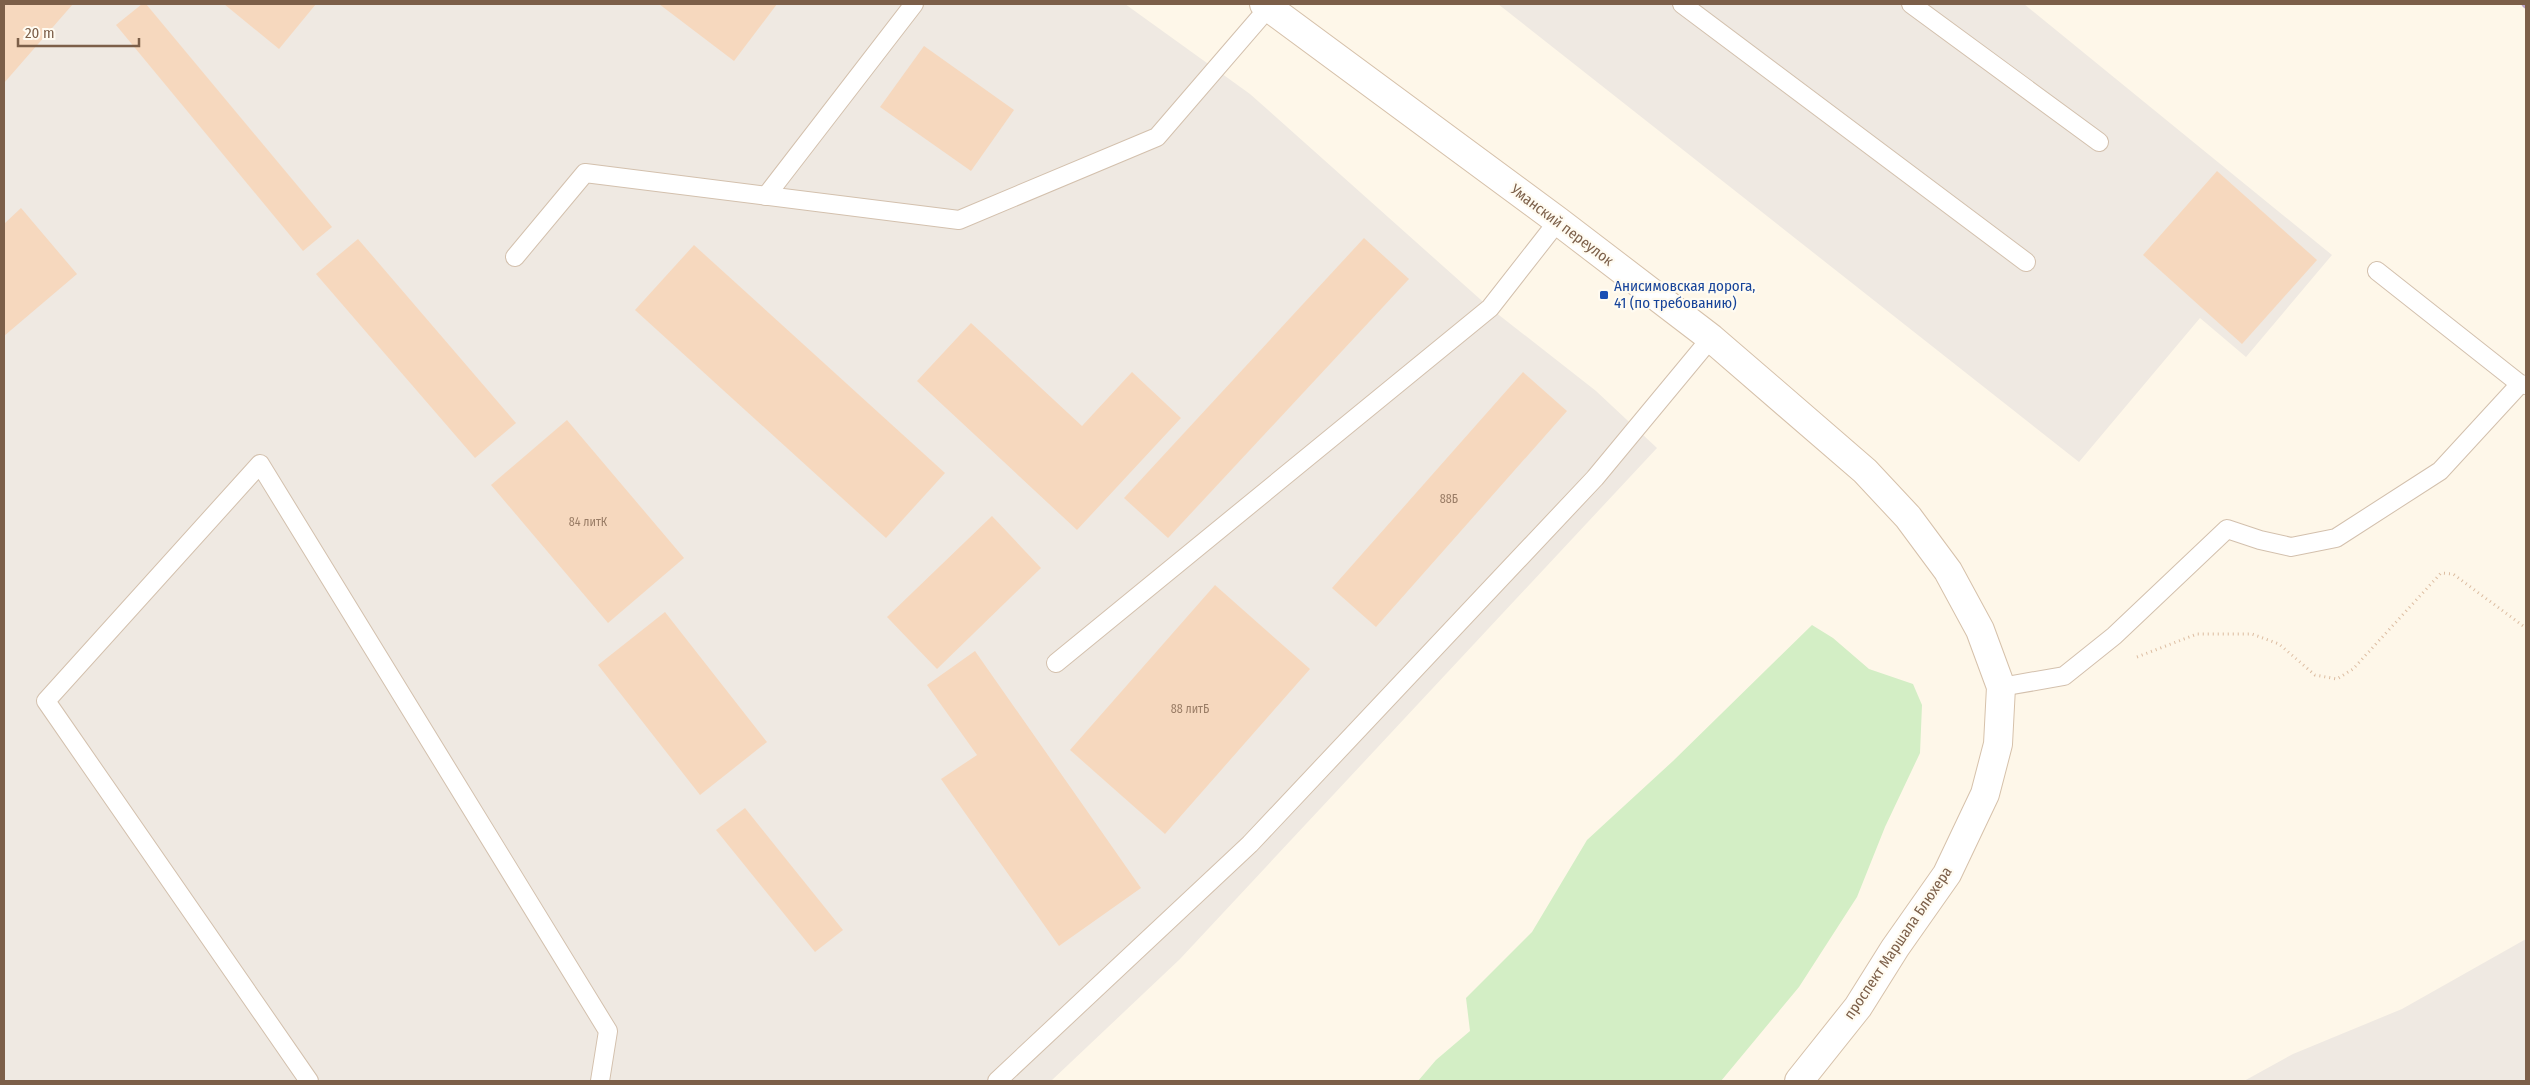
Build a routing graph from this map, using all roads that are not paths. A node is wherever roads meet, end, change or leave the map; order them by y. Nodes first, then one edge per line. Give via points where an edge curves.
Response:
1 (914, 4) edge
2 (1682, 4) edge
3 (1911, 4) edge
4 (1267, 6) edge
5 (2099, 142) dead end
6 (766, 196) junction
7 (1558, 221) junction
8 (515, 257) dead end
9 (2026, 262) dead end
10 (2377, 271) dead end
11 (1711, 338) junction
12 (2523, 385) edge
13 (1948, 570) joint
14 (1056, 664) dead end
15 (2001, 687) junction
16 (309, 1081) edge
17 (600, 1081) edge
18 (997, 1081) edge
19 (1799, 1081) edge

1 - 6 lane
2 - 9 lane
3 - 5 lane
4 - 6 lane via 1156,137 959,220
4 - 7 street, Уманский переулок
6 - 8 lane via 585,173
7 - 11 street, Уманский переулок
7 - 14 lane via 1490,308
10 - 12 lane
11 - 13 street, Уманский переулок via 1865,471 1908,517
11 - 18 lane via 1595,478 1250,844
12 - 15 lane via 2440,471 2336,538 2291,547 2226,530 2114,636 2064,676
13 - 15 street, проспект Маршала Блюхера via 1980,630
15 - 19 street, проспект Маршала Блюхера via 1998,744 1985,794 1947,874 1858,1007
16 - 17 lane via 46,701 260,464 608,1031

